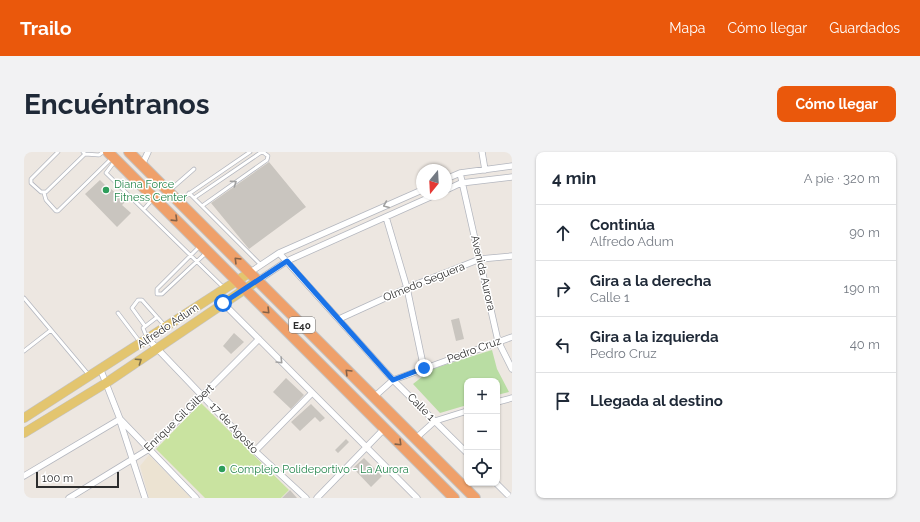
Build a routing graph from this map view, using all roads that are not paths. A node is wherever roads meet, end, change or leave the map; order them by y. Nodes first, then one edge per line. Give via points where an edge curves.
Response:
1 (58, 152) edge
2 (103, 152) edge
3 (129, 152) edge
4 (148, 152) edge
5 (250, 152) edge
6 (482, 152) edge
7 (84, 153) edge
8 (112, 156) edge
9 (142, 165) junction
10 (512, 166) edge
11 (194, 169) dead end
12 (485, 170) junction
13 (460, 173) junction
14 (452, 176) edge
15 (512, 177) edge
16 (461, 183) junction
17 (452, 187) edge
18 (169, 191) junction
19 (44, 193) junction
20 (189, 193) junction
21 (416, 193) edge
22 (154, 198) junction
23 (194, 198) junction
24 (424, 200) edge
25 (179, 201) junction
26 (202, 206) junction
27 (144, 209) junction
28 (386, 217) junction
29 (319, 234) junction
30 (323, 244) junction
31 (205, 248) junction
32 (279, 253) junction
33 (190, 255) junction
34 (512, 256) edge
35 (480, 259) junction
36 (287, 261) junction
37 (196, 262) junction
38 (261, 265) junction
39 (249, 273) junction
40 (238, 281) junction
41 (257, 281) junction
42 (245, 288) junction
43 (407, 288) junction
44 (226, 289) junction
45 (24, 298) edge
46 (223, 303) junction
47 (118, 313) dead end
48 (157, 317) junction
49 (339, 319) junction
50 (144, 326) junction
51 (166, 327) junction
52 (51, 330) junction
53 (512, 337) edge
54 (259, 339) junction
55 (144, 341) junction
56 (498, 341) junction
57 (158, 348) junction
58 (24, 350) edge
59 (100, 368) junction
60 (424, 368) junction
61 (512, 369) edge
62 (89, 376) junction
63 (393, 380) junction
64 (106, 383) junction
65 (312, 393) junction
66 (203, 395) junction
67 (371, 395) junction
68 (512, 398) edge
69 (500, 401) edge
70 (357, 402) junction
71 (387, 411) junction
72 (464, 412) edge
73 (24, 418) edge
74 (120, 419) junction
75 (376, 420) junction
76 (435, 421) junction
77 (384, 429) junction
78 (24, 433) edge
79 (418, 442) junction
80 (366, 448) junction
81 (149, 449) junction
82 (464, 450) edge
83 (256, 451) junction
84 (409, 453) junction
85 (132, 460) junction
86 (440, 464) junction
87 (430, 475) junction
88 (24, 476) edge
89 (499, 486) edge
90 (69, 498) edge
91 (145, 498) edge
92 (196, 498) edge
93 (306, 498) edge
94 (317, 498) edge
95 (417, 498) edge
96 (454, 498) edge
97 (475, 498) edge
98 (511, 498) edge

1 - 19 lane via 31,179 31,183
2 - 7 lane via 96,155
3 - 9 highway, E40
4 - 9 street
5 - 20 lane
6 - 12 street
7 - 19 lane
8 - 19 lane via 58,211 48,202
8 - 22 highway, E40
8 - 27 lane via 106,173
9 - 18 highway, E40
10 - 12 street
11 - 18 lane
12 - 13 street
13 - 14 street
13 - 16 street, Avenida Aurora
15 - 16 street
16 - 17 street
16 - 35 street, Avenida Aurora
18 - 25 highway, E40
20 - 23 lane
20 - 25 lane
21 -> 29 street, Alfredo Adum
22 - 27 lane
22 -> 31 highway, E40
23 - 26 lane
26 -> 23 lane via 268,156 260,153
24 - 28 street, Alfredo Adum
39 -> 25 highway, E40
26 - 38 lane
27 - 33 lane
28 - 30 street, Alfredo Adum
28 - 43 street
29 - 30 street
29 - 32 street, Alfredo Adum
30 - 36 street, Alfredo Adum
31 - 33 lane
31 - 37 lane
31 - 40 highway, E40
32 - 36 street, Calle 1
32 - 38 street, Alfredo Adum
33 - 37 lane
33 - 37 lane via 157,289 157,294 162,294
34 - 35 street, Olmedo Seguera
35 - 43 street, Olmedo Seguera
35 - 56 street, Avenida Aurora
36 - 41 street, Alfredo Adum
36 - 49 street, Calle 1
37 - 44 lane
38 - 39 street, Alfredo Adum
39 - 40 main road, Alfredo Adum
39 - 41 highway, E40
40 - 42 highway, E40
40 - 44 main road, Alfredo Adum
41 - 42 main road, Alfredo Adum
67 -> 41 highway, E40
42 - 46 main road, Alfredo Adum
42 -> 70 highway, E40
43 - 49 street, Olmedo Seguera
43 - 60 street
44 - 51 main road, Alfredo Adum
45 - 52 lane
46 - 54 street
46 - 57 main road, Alfredo Adum
47 - 55 lane
48 - 50 lane
48 - 50 lane via 142,300 138,300 132,308
48 - 51 lane
49 - 63 street, Calle 1
50 - 55 lane
51 - 55 main road, Alfredo Adum
52 - 58 lane
52 - 62 lane
53 - 56 street, Pedro Cruz
54 -> 65 street
54 - 66 street, Enrique Gil Gilbert
55 - 57 street, 17 de Agosto
55 - 59 main road, Alfredo Adum
56 - 60 street, Pedro Cruz
56 - 61 street, Avenida Aurora
64 -> 57 main road, Alfredo Adum
57 - 66 street, 17 de Agosto
59 - 62 main road, Alfredo Adum
59 - 64 street
60 - 63 street, Pedro Cruz
62 - 73 main road, Alfredo Adum
63 - 67 street, Pedro Cruz
63 - 76 street, Calle 1
64 - 74 street
64 - 78 main road, Alfredo Adum
65 - 80 street
65 - 83 street
66 - 81 street, Enrique Gil Gilbert
66 - 83 street, 17 de Agosto
67 - 70 highway
67 - 71 highway, E40
68 - 69 street
70 - 75 highway, E40
71 - 75 highway via 381,412
71 - 79 highway, E40
72 - 76 street
74 - 81 street
74 - 85 street
74 - 88 street
75 - 77 highway, E40
76 - 79 street
76 - 82 street, Calle 1
77 - 80 street
77 -> 84 highway, E40
79 - 84 highway via 421,448 417,454
79 - 86 highway, E40
80 - 94 street
80 - 95 street
81 - 85 street, Enrique Gil Gilbert
81 - 92 street
83 - 93 street, 17 de Agosto
84 - 87 highway, E40
85 - 90 street, Enrique Gil Gilbert
85 - 91 street
86 - 87 highway via 431,468
86 - 97 highway, E40
87 - 96 highway, E40
89 - 98 street

